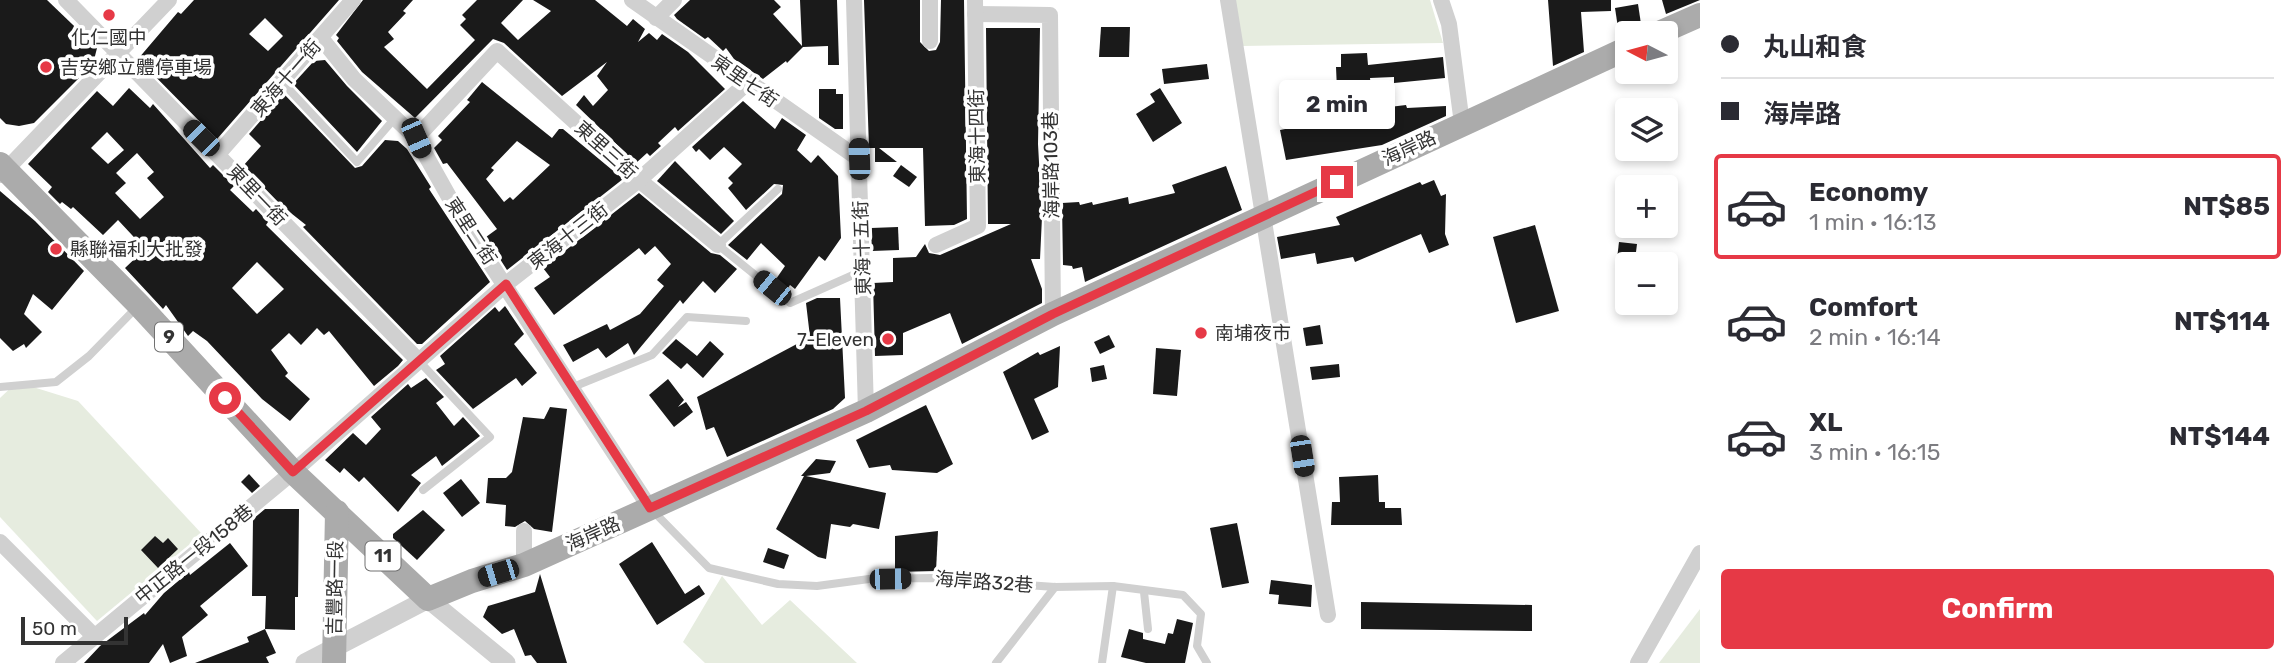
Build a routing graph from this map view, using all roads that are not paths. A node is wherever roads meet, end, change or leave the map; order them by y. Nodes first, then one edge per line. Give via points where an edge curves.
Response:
1 (66, 0) edge
2 (169, 0) edge
3 (353, 0) edge
4 (632, 0) edge
5 (674, 0) edge
6 (854, 0) edge
7 (930, 0) edge
8 (1228, 0) edge
9 (1441, 0) edge
10 (975, 7) edge
11 (1016, 7) edge
12 (1700, 15) edge
13 (656, 18) junction
14 (1678, 25) edge
15 (321, 38) junction
16 (930, 41) dead end
17 (119, 54) junction
18 (1615, 54) edge
19 (282, 82) junction
20 (747, 83) junction
21 (396, 118) junction
22 (1462, 124) junction
23 (416, 138) junction
24 (218, 154) junction
25 (859, 159) junction
26 (2, 170) edge
27 (639, 180) junction
28 (778, 189) dead end
29 (1262, 217) junction
30 (718, 245) junction
31 (936, 245) dead end
32 (862, 271) junction
33 (506, 284) junction
34 (139, 305) junction
35 (1053, 314) junction
36 (746, 321) dead end
37 (418, 360) junction
38 (0, 387) edge
39 (573, 387) junction
40 (866, 411) junction
41 (293, 472) junction
42 (423, 490) dead end
43 (650, 508) junction
44 (337, 512) junction
45 (524, 531) dead end
46 (0, 542) edge
47 (1700, 553) edge
48 (524, 565) junction
49 (1113, 586) junction
50 (1055, 587) junction
51 (1144, 592) junction
52 (428, 599) junction
53 (1328, 615) dead end
54 (1147, 629) dead end
55 (94, 636) junction
56 (334, 657) edge
57 (63, 663) edge
58 (305, 663) edge
59 (506, 663) edge
60 (996, 663) edge
61 (1101, 663) edge
62 (1207, 663) edge
63 (1638, 663) edge

1 - 17 street, 東里一街
2 - 17 street
3 - 15 street, 東海十一街
4 - 13 street, 東里七街
5 - 13 street
6 - 25 street, 東海十五街
7 - 16 street
8 - 29 street
9 - 22 street via 1449,24
10 - 11 street
10 - 31 street, 東海十四街 via 978,226
11 - 35 street, 海岸路103巷 via 1050,15
12 - 14 main road
13 - 20 street, 東里七街
15 - 19 street, 東海十一街
15 - 21 street, 東里二街 via 354,79
17 - 24 street, 東里一街
17 - 26 street
18 - 22 main road, 海岸路
19 - 21 lane via 357,162
19 - 24 street, 東海十一街
20 - 25 street, 東里七街
20 - 27 street, 東海十三街
21 - 23 street, 東里二街
22 - 29 main road, 海岸路
23 - 27 street, 東里三街 via 498,51
23 - 33 street, 東里二街 via 462,220
24 - 37 street, 東里一街
25 - 32 street, 東海十五街
26 - 34 main road, 9
27 - 30 street, 東里三街
27 - 33 street, 東海十三街
28 - 30 lane
29 - 35 main road, 海岸路
29 - 53 street
30 - 32 lane via 790,303
32 - 40 street, 東海十五街
33 - 37 street, 東海十三街
33 - 39 street, 東里二街
34 - 38 lane via 57,382
34 - 41 main road, 9
35 - 40 main road, 海岸路
36 - 39 lane via 687,317 652,355
37 - 41 street, 東海十三街
37 - 42 lane via 490,437
39 - 43 street, 東里二街
40 - 43 main road, 海岸路
41 - 44 main road, 9
41 - 55 street, 中正路一段158巷
43 - 48 main road, 海岸路
43 - 50 lane, 海岸路32巷 via 709,568 778,584 817,586 931,578
44 - 52 main road, 11
44 - 56 main road, 吉豐路一段
45 - 48 street
46 - 55 street
47 - 63 street
48 - 52 main road, 海岸路
49 - 50 lane, 海岸路32巷
49 - 51 lane, 海岸路32巷
49 - 61 lane
50 - 60 lane
51 - 54 lane
51 - 62 lane, 海岸路32巷 via 1183,595 1201,614 1197,646
52 - 56 street
52 - 59 street
55 - 57 street, 中正路一段158巷
56 - 58 street

